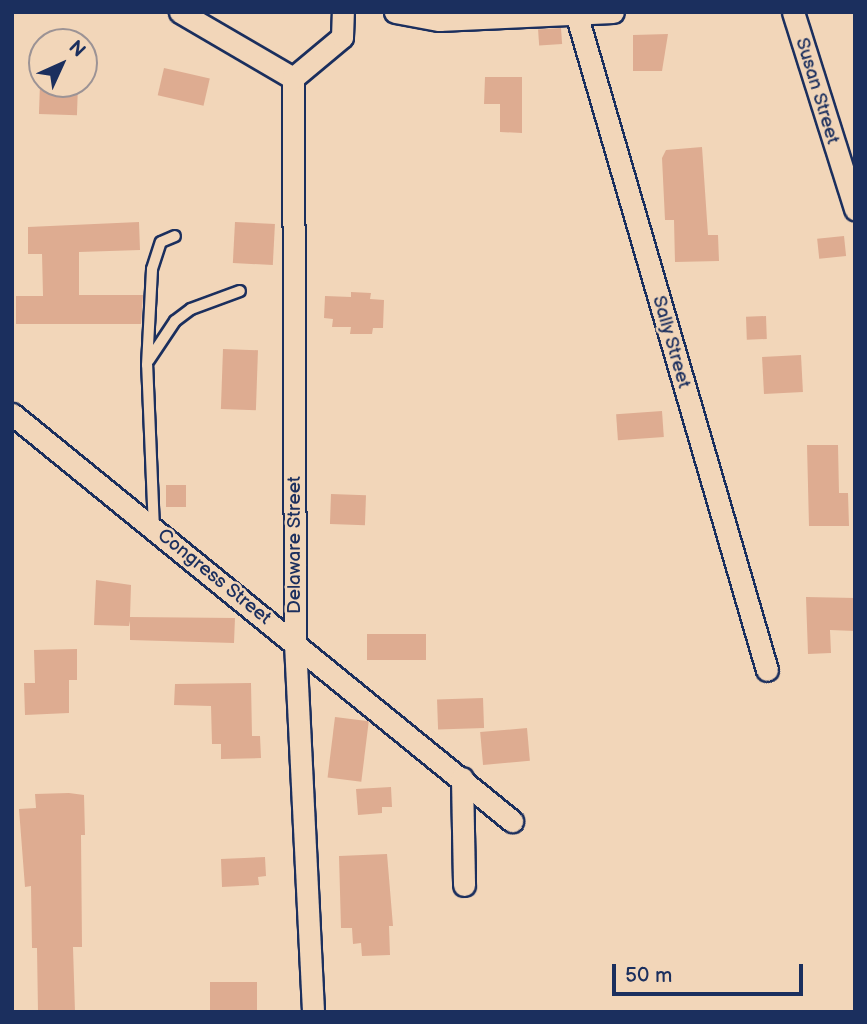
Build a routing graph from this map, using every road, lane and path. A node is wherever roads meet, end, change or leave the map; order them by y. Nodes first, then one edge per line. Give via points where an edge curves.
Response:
1 (180, 12) edge
2 (343, 12) edge
3 (395, 12) edge
4 (613, 12) edge
5 (793, 12) edge
6 (576, 13) edge
7 (293, 78) junction
8 (855, 209) edge
9 (175, 236) dead end
10 (240, 291) dead end
11 (147, 362) junction
12 (12, 414) edge
13 (154, 528) junction
14 (295, 643) junction
15 (767, 670) dead end
16 (462, 778) junction
17 (512, 821) dead end
18 (464, 885) dead end
19 (313, 1012) edge

1 - 7 street
2 - 7 street via 342,37
3 - 6 street via 439,20
4 - 6 street
5 - 8 street, Susan Street
6 - 15 street, Sally Street
7 - 14 street, Delaware Street
9 - 11 lane via 161,243 152,269
10 - 11 lane via 191,309 175,321
11 - 13 lane
12 - 13 street, Congress Street
13 - 14 street, Congress Street
14 - 16 street, Congress Street
14 - 19 street, Delaware Street
16 - 17 street, Congress Street
16 - 18 street

